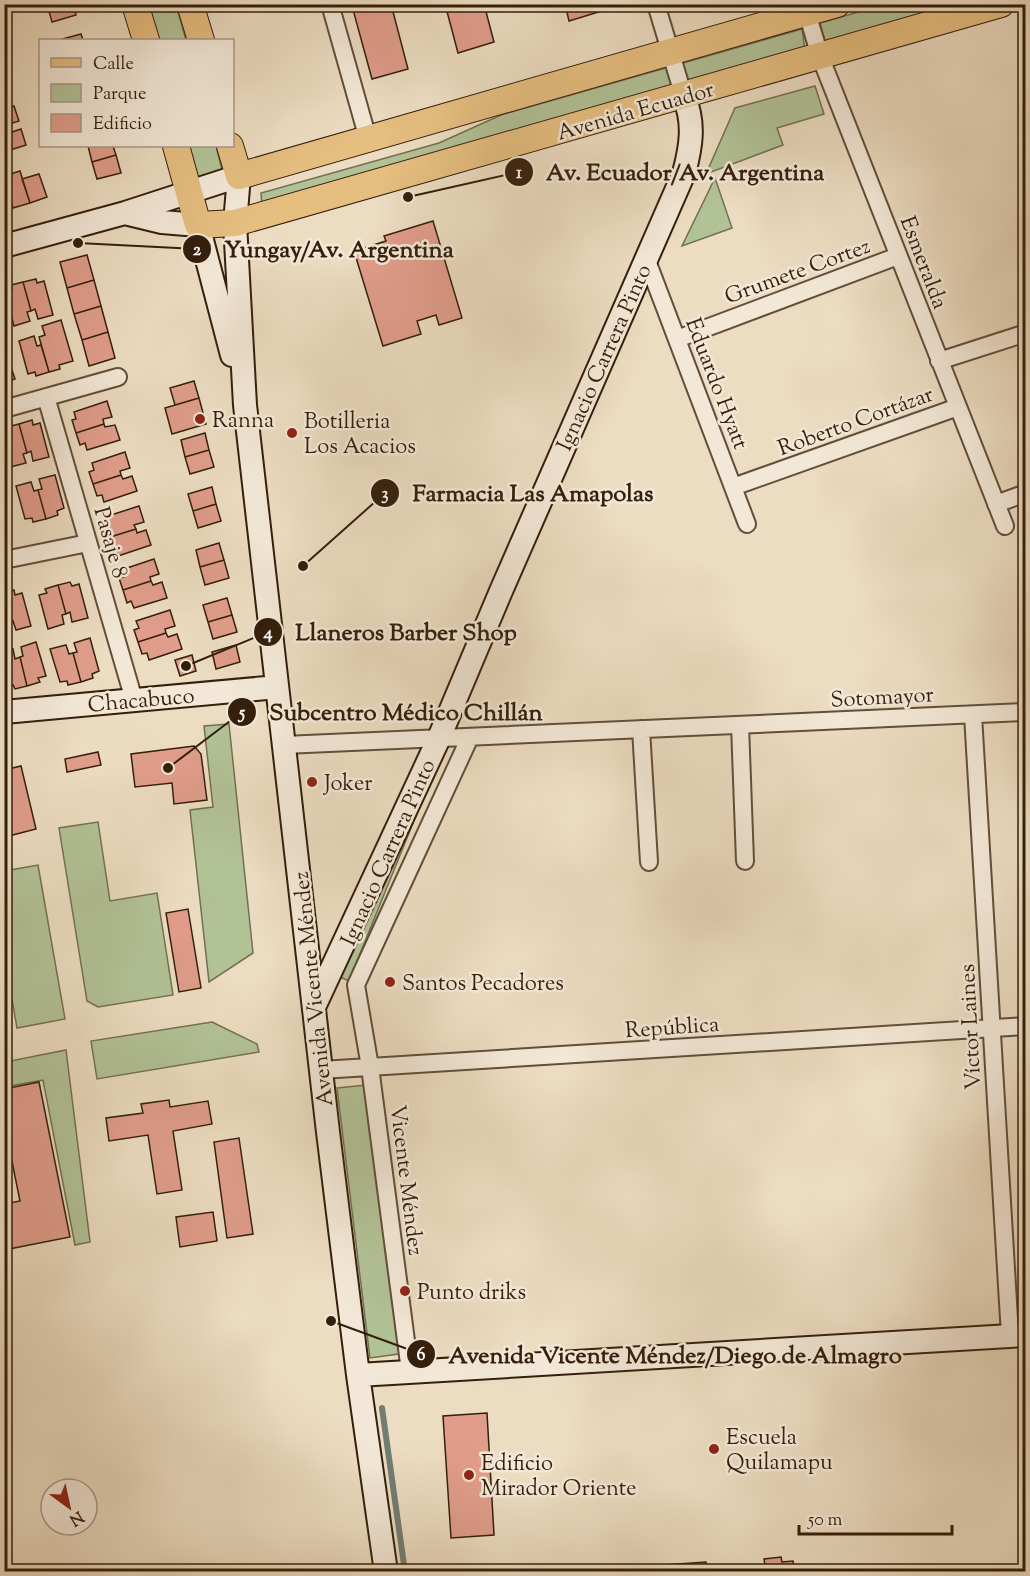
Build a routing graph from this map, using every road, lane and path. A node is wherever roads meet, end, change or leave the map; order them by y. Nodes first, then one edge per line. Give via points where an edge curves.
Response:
1 (135, 4) edge
2 (190, 4) edge
3 (330, 4) edge
4 (656, 4) edge
5 (837, 4) edge
6 (1001, 4) edge
7 (807, 13) junction
8 (146, 39) edge
9 (201, 39) edge
10 (670, 52) junction
11 (820, 56) junction
12 (684, 97) junction
13 (368, 139) junction
14 (176, 147) edge
15 (230, 147) edge
16 (239, 176) junction
17 (190, 193) junction
18 (124, 213) junction
19 (235, 223) junction
20 (198, 225) junction
21 (4, 246) edge
22 (898, 256) junction
23 (646, 258) junction
24 (1026, 333) edge
25 (677, 339) junction
26 (939, 361) junction
27 (118, 377) dead end
28 (46, 397) junction
29 (245, 405) junction
30 (958, 408) junction
31 (4, 409) edge
32 (734, 487) junction
33 (1026, 493) edge
34 (996, 504) junction
35 (747, 524) dead end
36 (1005, 526) dead end
37 (88, 543) junction
38 (4, 560) edge
39 (277, 687) junction
40 (134, 700) junction
41 (4, 712) edge
42 (1026, 712) edge
43 (973, 715) junction
44 (740, 725) junction
45 (642, 729) junction
46 (470, 737) junction
47 (439, 738) junction
48 (284, 745) junction
49 (745, 861) dead end
50 (649, 862) dead end
51 (314, 1007) junction
52 (1026, 1026) edge
53 (992, 1029) junction
54 (370, 1067) junction
55 (321, 1070) junction
56 (1018, 1336) edge
57 (410, 1371) junction
58 (358, 1375) junction
59 (386, 1572) edge

1 - 8 main road
2 - 9 main road
3 - 13 street
4 - 10 street
5 - 7 main road, Avenida Ecuador
6 - 11 main road, Avenida Ecuador
7 - 10 main road, Avenida Ecuador
7 - 11 street, Esmeralda
10 - 12 street
10 - 13 main road, Avenida Ecuador
11 - 12 main road, Avenida Ecuador
11 - 22 street, Esmeralda
12 - 19 main road, Avenida Ecuador
12 - 23 street, Ignacio Carrera Pinto via 691,113 688,158
13 - 16 main road, Avenida Ecuador
14 - 17 main road, Avenida Vicente Méndez
15 - 16 main road
16 - 17 street, Avenida Ecuador
16 - 19 street, Avenida Vicente Méndez
17 - 18 street, Avenida Ecuador
17 - 20 main road, Avenida Vicente Méndez
18 - 20 street
18 - 21 street, Avenida Ecuador
19 - 20 main road, Avenida Ecuador
19 - 29 street, Avenida Vicente Méndez
20 - 29 street, Avenida Vicente Méndez
22 - 25 street, Grumete Cortez
22 - 26 street, Esmeralda
23 - 25 street, Eduardo Hyatt
23 - 47 street, Ignacio Carrera Pinto
24 - 26 street
25 - 32 street, Eduardo Hyatt
26 - 30 street, Esmeralda
27 - 28 street
28 - 31 street
28 - 37 street, Pasaje 8
29 - 39 street, Avenida Vicente Méndez
30 - 32 street, Roberto Cortázar
30 - 34 street, Esmeralda
32 - 35 street, Eduardo Hyatt
33 - 34 street
34 - 36 street, Esmeralda
37 - 38 street
37 - 40 street, Pasaje 8
39 - 40 street, Chacabuco
39 - 48 street, Avenida Vicente Méndez
40 - 41 street, Chacabuco
42 - 43 street, Sotomayor
43 - 44 street, Sotomayor
43 - 53 street, Víctor Laines
44 - 45 street, Sotomayor
44 - 49 street
45 - 46 street, Sotomayor
45 - 50 street
46 - 47 street, Sotomayor
46 - 54 street, Ignacio Carrera Pinto via 356,985
47 - 48 street, Sotomayor
47 - 51 street, Ignacio Carrera Pinto
48 - 51 street, Avenida Vicente Méndez
51 - 55 street, Avenida Vicente Méndez
52 - 53 street, República
53 - 54 street, República
53 - 56 street, Víctor Laines
54 - 55 street, República
54 - 57 street, Vicente Méndez
55 - 58 street, Avenida Vicente Méndez
56 - 57 street
57 - 58 street
58 - 59 street, Avenida Vicente Méndez

